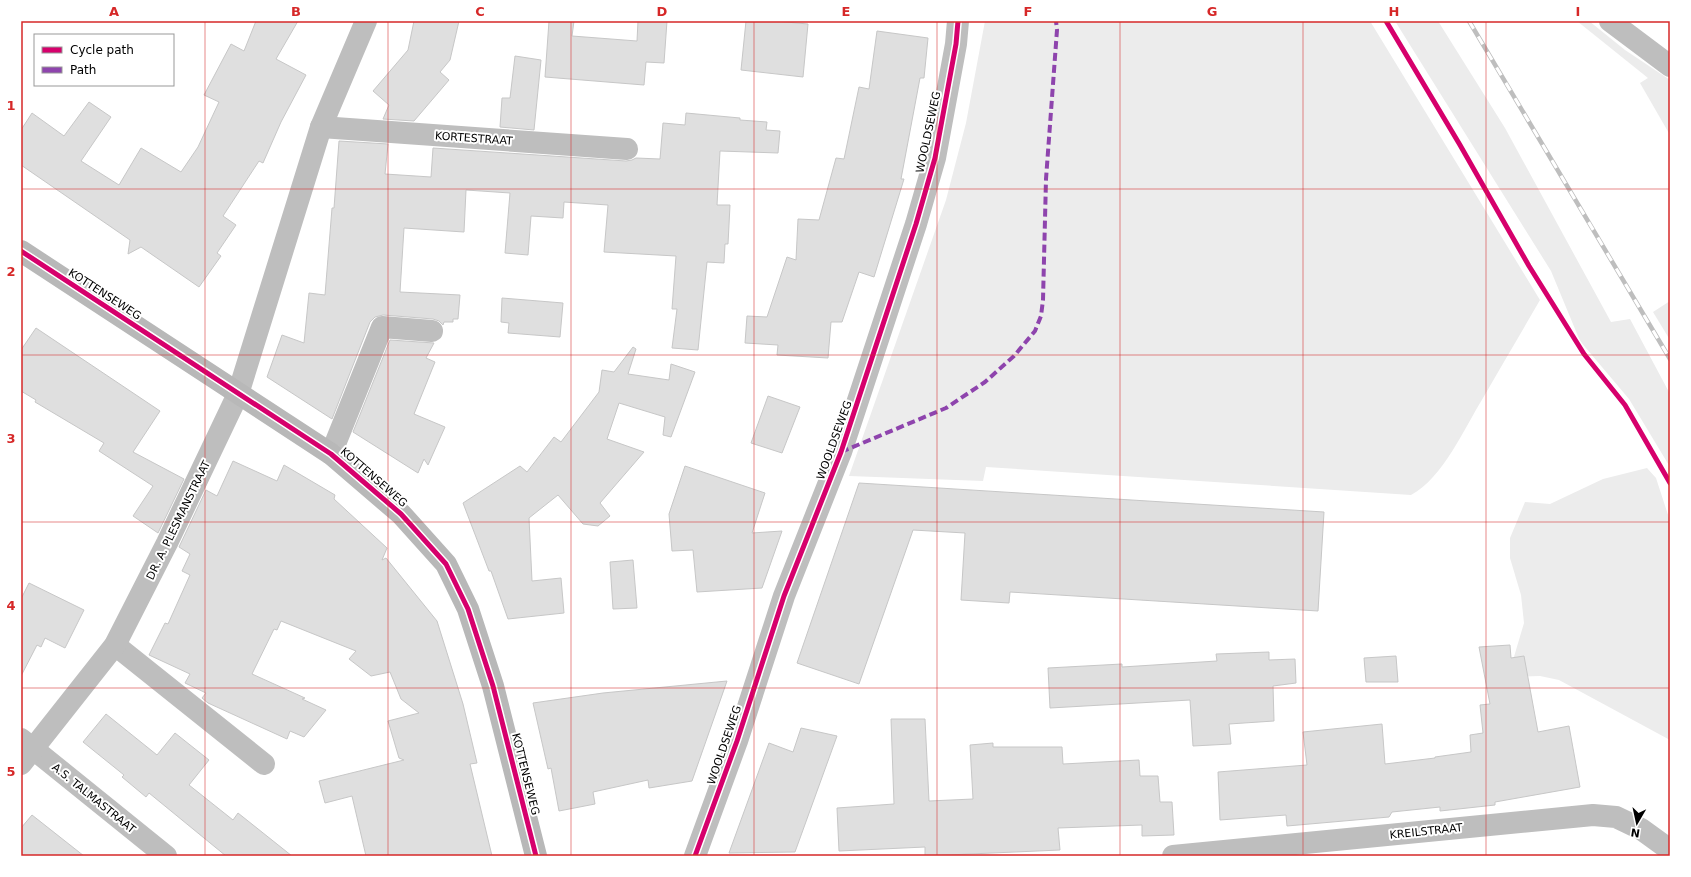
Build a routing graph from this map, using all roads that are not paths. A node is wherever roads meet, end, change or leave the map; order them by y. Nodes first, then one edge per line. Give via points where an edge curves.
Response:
1 (366, 21) edge
2 (958, 21) edge
3 (1610, 21) edge
4 (1670, 66) edge
5 (320, 127) junction
6 (627, 149) dead end
7 (21, 251) edge
8 (432, 330) dead end
9 (238, 394) junction
10 (331, 454) junction
11 (116, 645) junction
12 (25, 751) edge
13 (264, 764) dead end
14 (1670, 850) edge
15 (166, 856) edge
16 (536, 856) edge
17 (695, 856) edge
18 (1173, 856) edge

1 - 5 street
2 - 17 street, WOOLDSEWEG via 935,158 916,224 841,452 784,596 737,741
3 - 4 street
5 - 6 street, KORTESTRAAT
5 - 9 street
7 - 9 street, KOTTENSEWEG
8 - 10 street, KOTTENSEWEG via 382,327
9 - 10 street, KOTTENSEWEG
9 - 11 street, DR. A. PLESMANSTRAAT
10 - 16 street, KOTTENSEWEG via 401,514 446,564 468,609 493,686
11 - 12 street, DR. A. PLESMANSTRAAT
11 - 13 street
12 - 15 street, A.S. TALMASTRAAT
14 - 18 street, KREILSTRAAT via 1641,829 1616,818 1593,815

